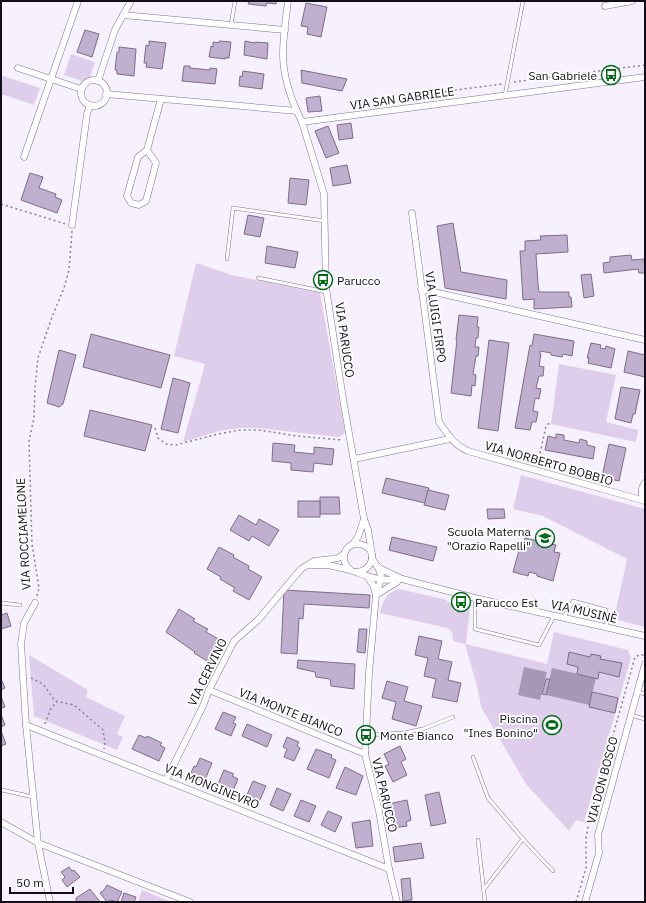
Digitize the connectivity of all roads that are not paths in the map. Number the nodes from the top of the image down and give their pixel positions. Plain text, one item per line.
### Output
1 (78, 1) edge
2 (131, 1) edge
3 (235, 1) edge
4 (288, 1) edge
5 (523, 1) edge
6 (632, 1) edge
7 (605, 6) dead end
8 (123, 16) junction
9 (231, 25) junction
10 (285, 30) junction
11 (18, 68) dead end
12 (645, 77) edge
13 (51, 80) junction
14 (98, 81) junction
15 (81, 89) junction
16 (106, 94) junction
17 (504, 95) junction
18 (161, 99) junction
19 (90, 105) junction
20 (297, 111) junction
21 (302, 122) junction
22 (148, 150) junction
23 (24, 157) dead end
24 (412, 213) dead end
25 (325, 222) junction
26 (72, 226) road end
27 (227, 259) dead end
28 (258, 278) dead end
29 (421, 289) junction
30 (327, 292) junction
31 (645, 340) edge
32 (439, 422) joint
33 (450, 439) junction
34 (354, 459) junction
35 (645, 477) edge
36 (643, 486) edge
37 (645, 501) edge
38 (364, 519) junction
39 (352, 545) junction
40 (344, 554) junction
41 (372, 556) junction
42 (377, 566) junction
43 (301, 569) junction
44 (353, 571) junction
45 (367, 576) junction
46 (380, 580) junction
47 (402, 580) junction
48 (376, 595) junction
49 (475, 598) junction
50 (1, 603) edge
51 (35, 604) road end
52 (20, 605) dead end
53 (554, 615) junction
54 (564, 617) junction
55 (608, 627) junction
56 (645, 636) edge
57 (645, 665) edge
58 (209, 690) junction
59 (637, 692) junction
60 (645, 694) edge
61 (631, 714) junction
62 (453, 717) dead end
63 (645, 719) edge
64 (26, 725) junction
65 (366, 735) junction
66 (365, 754) junction
67 (473, 757) dead end
68 (166, 780) junction
69 (1, 790) edge
70 (34, 797) junction
71 (1, 822) edge
72 (523, 839) junction
73 (478, 840) dead end
74 (38, 843) junction
75 (389, 869) junction
76 (553, 871) dead end
77 (484, 888) junction
78 (50, 902) edge
79 (190, 902) edge
80 (397, 902) edge
81 (485, 902) edge
82 (585, 902) edge

1 - 13 street
2 - 8 street
3 - 9 lane
4 - 10 street, VIA PARUCCO
5 - 17 lane
6 - 7 street
8 - 9 street
8 - 14 street
9 - 10 street
10 - 20 street, VIA PARUCCO
11 - 13 street
12 - 17 street, VIA SAN GABRIELE
13 - 15 street
13 - 23 street
14 - 15 street
14 - 16 street
15 - 19 street
16 - 18 street
16 - 19 street
17 - 21 street, VIA SAN GABRIELE
18 - 20 street
18 - 22 street
19 - 26 street
20 - 21 street, VIA PARUCCO
21 - 25 street, VIA PARUCCO
22 - 22 street
24 - 29 street, VIA LUIGI FIRPO
25 - 27 lane
25 - 30 street, VIA PARUCCO
28 - 30 lane
29 - 31 street
29 - 32 street, VIA LUIGI FIRPO
30 - 34 street, VIA PARUCCO
32 - 33 street, VIA NORBERTO BOBBIO
33 - 34 street
33 - 37 street, VIA NORBERTO BOBBIO
34 - 38 street, VIA PARUCCO
35 - 36 street
36 - 37 street
38 - 39 street
38 - 41 street, VIA PARUCCO
39 - 40 street
39 - 41 street
40 - 43 street, VIA CERVINO
40 - 44 street
41 - 42 street
41 - 44 street
42 - 46 street
42 - 47 street
43 - 44 street
43 - 58 street, VIA CERVINO
44 - 45 street
45 - 46 street
45 - 48 street
46 - 47 street
46 - 48 street, VIA PARUCCO
47 - 48 street
47 - 49 street, VIA MUSINÈ
48 - 65 street, VIA PARUCCO
49 - 53 street, VIA MUSINÈ
49 - 53 lane
50 - 52 lane
51 - 64 street, VIA ROCCIAMELONE
53 - 54 street, VIA MUSINÈ
54 - 55 street, VIA MUSINÈ
54 - 55 lane
55 - 56 street, VIA MUSINÈ
57 - 59 street, VIA DON BOSCO
58 - 66 street, VIA MONTE BIANCO
58 - 68 street, VIA CERVINO
59 - 60 lane
59 - 61 street, VIA DON BOSCO
61 - 63 lane
61 - 82 street, VIA DON BOSCO
62 - 65 lane
64 - 68 street, VIA MONGINEVRO
64 - 70 street, VIA ROCCIAMELONE
65 - 66 street, VIA PARUCCO
66 - 75 street, VIA PARUCCO
67 - 72 lane
68 - 75 street, VIA MONGINEVRO
69 - 70 lane
70 - 74 street, VIA ROCCIAMELONE
71 - 74 street
72 - 76 lane
72 - 77 lane
73 - 77 lane
74 - 78 street, VIA ROCCIAMELONE
74 - 79 street
75 - 80 street, VIA PARUCCO
77 - 81 lane

